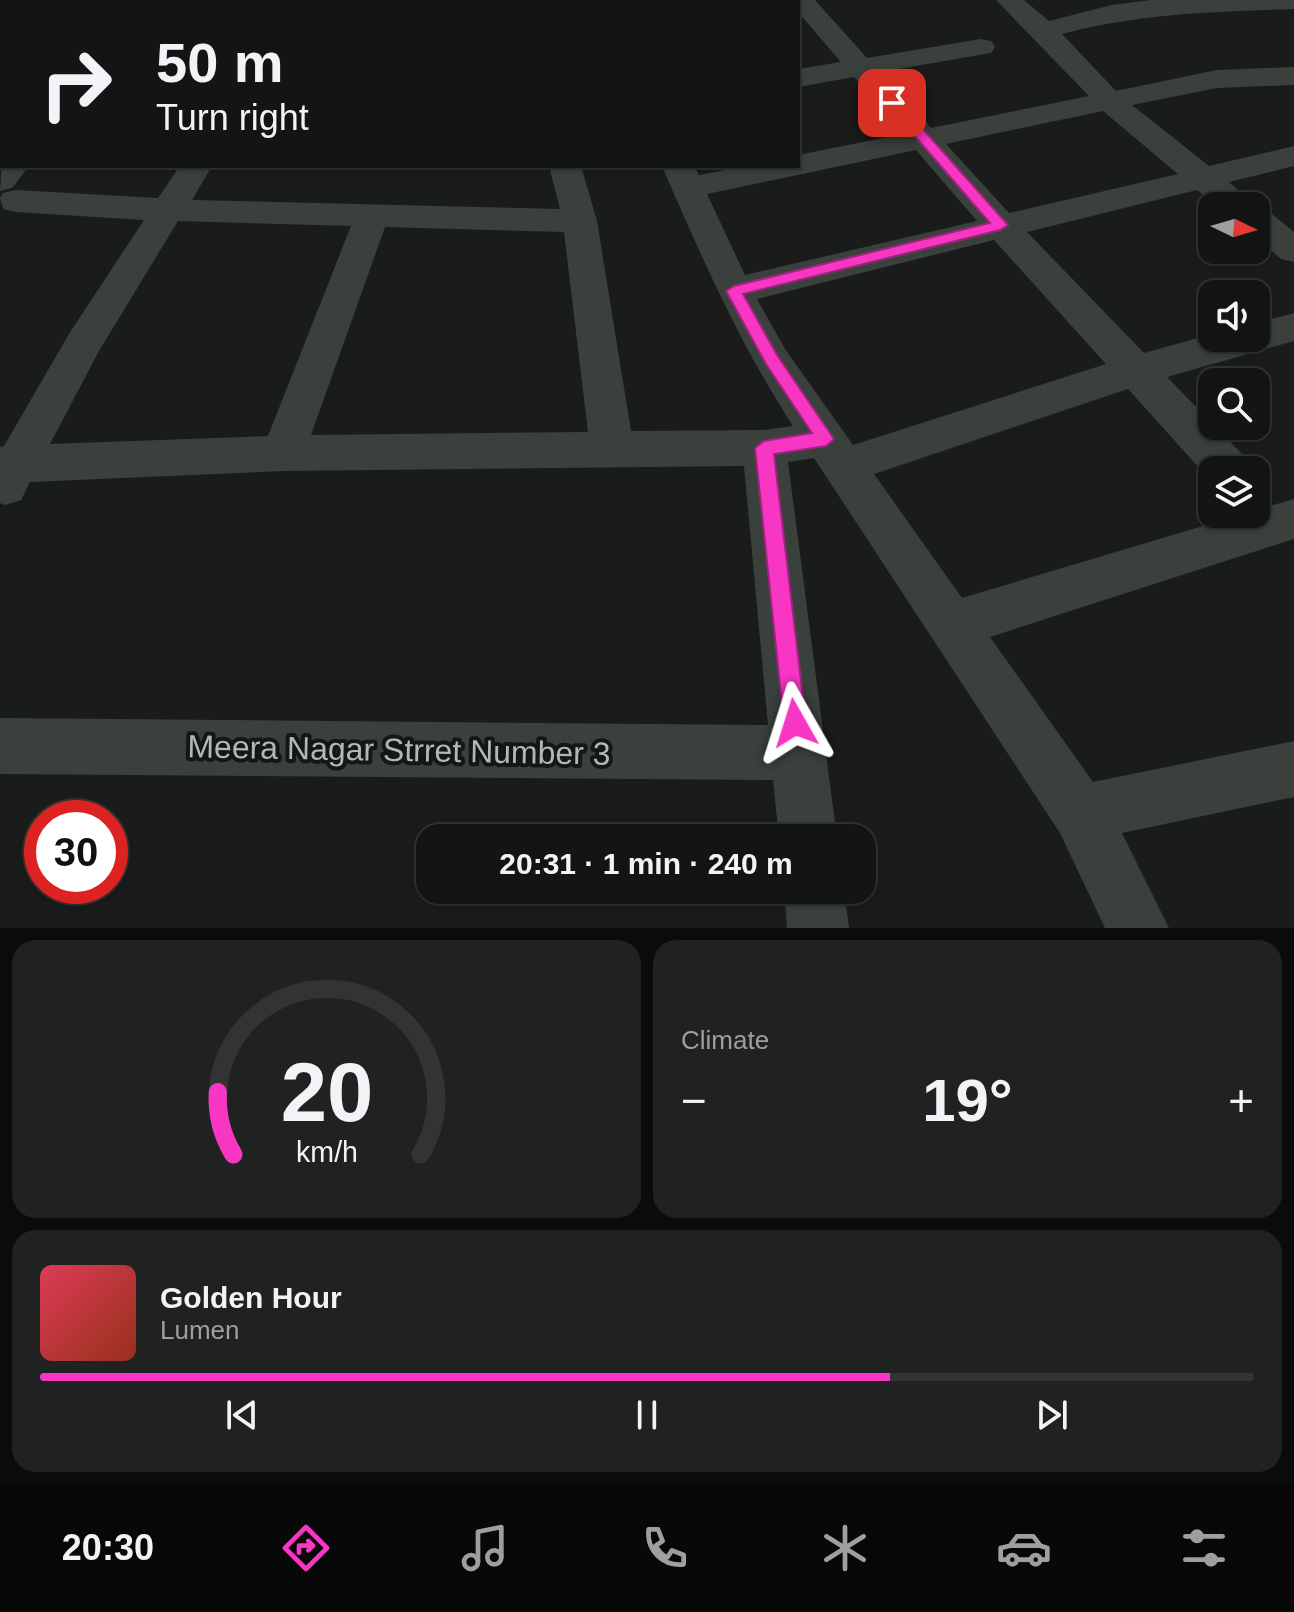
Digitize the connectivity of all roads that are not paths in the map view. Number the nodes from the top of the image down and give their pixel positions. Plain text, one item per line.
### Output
1 (801, 0) edge
2 (1009, 0) edge
3 (1294, 1) edge
4 (1044, 31) junction
5 (981, 47) dead end
6 (860, 67) junction
7 (1294, 76) edge
8 (800, 78) edge
9 (1110, 102) junction
10 (925, 138) junction
11 (1294, 156) edge
12 (800, 165) edge
13 (13, 168) edge
14 (43, 168) edge
15 (195, 168) edge
16 (566, 168) edge
17 (775, 168) edge
18 (683, 177) edge
19 (1200, 177) junction
20 (1220, 192) edge
21 (5, 200) edge
22 (168, 210) junction
23 (372, 215) junction
24 (580, 221) junction
25 (1000, 225) junction
26 (1270, 230) edge
27 (1294, 250) edge
28 (734, 291) junction
29 (1294, 327) edge
30 (1270, 334) edge
31 (1201, 352) edge
32 (1136, 369) junction
33 (612, 448) junction
34 (764, 448) junction
35 (835, 452) junction
36 (283, 453) junction
37 (1216, 456) edge
38 (5, 475) edge
39 (1281, 520) edge
40 (953, 625) junction
41 (0, 746) edge
42 (798, 753) junction
43 (1294, 769) edge
44 (1080, 813) junction
45 (806, 824) edge
46 (815, 904) edge
47 (818, 928) edge
48 (1138, 928) edge

1 - 6 street
2 - 4 street
3 - 4 street
4 - 9 street
5 - 6 street
6 - 8 street
6 - 10 street
7 - 9 street
9 - 10 street
9 - 19 street
10 - 12 street
10 - 25 street
11 - 19 street
13 - 21 street
14 - 21 street
15 - 22 street
16 - 24 street
17 - 18 street
18 - 28 street
19 - 20 street
19 - 25 street
21 - 22 street
22 - 23 street
22 - 38 street
23 - 24 street
23 - 36 street
24 - 33 street
25 - 28 street
25 - 32 street
26 - 27 street
28 - 35 street
29 - 30 street
31 - 32 street
32 - 35 street
32 - 37 street
33 - 34 street
33 - 36 street
34 - 35 street
34 - 42 street
35 - 40 street
36 - 38 street
39 - 40 street
40 - 44 street
41 - 42 street, Meera Nagar Strret Number 3
42 - 45 street
43 - 44 street
44 - 48 street
46 - 47 street

